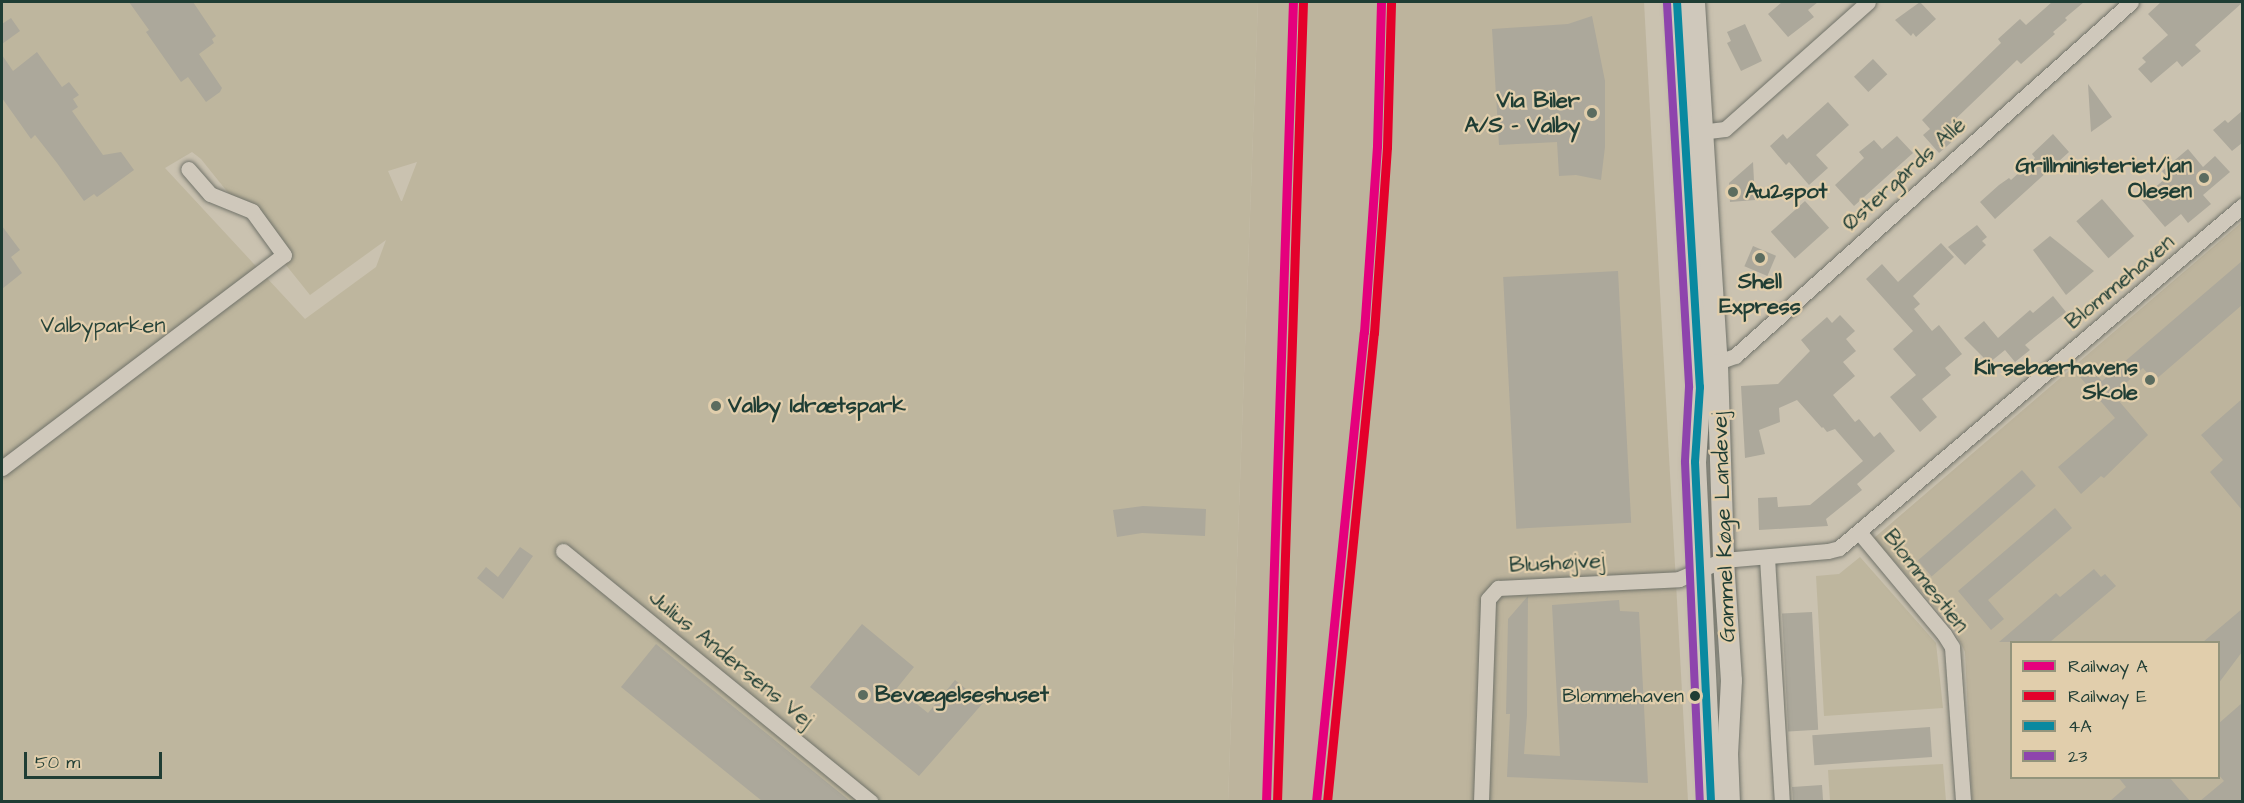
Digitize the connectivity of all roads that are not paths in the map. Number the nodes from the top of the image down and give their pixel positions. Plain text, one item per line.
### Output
1 (1677, 2) edge
2 (1694, 2) edge
3 (1868, 2) edge
4 (2131, 2) edge
5 (1694, 133) junction
6 (188, 169) dead end
7 (2242, 206) edge
8 (1708, 365) junction
9 (2, 468) edge
10 (1859, 532) junction
11 (563, 550) dead end
12 (1767, 558) junction
13 (1724, 560) junction
14 (1701, 568) junction
15 (871, 801) edge
16 (1481, 801) edge
17 (1711, 801) edge
18 (1730, 801) edge
19 (1782, 801) edge
20 (1963, 801) edge

1 - 5 main road, Gammel Køge Landevej
2 - 5 main road, Gammel Køge Landevej
3 - 5 street
4 - 8 street, Østergårds Allé
5 - 8 main road, Gammel Køge Landevej
6 - 9 street
7 - 10 street, Blommehaven
8 - 13 main road, Gammel Køge Landevej
8 - 14 main road, Gammel Køge Landevej
10 - 12 street, Blommehaven
10 - 20 street, Blommestien
11 - 15 street, Julius Andersens Vej
12 - 13 street, Blommehaven
12 - 19 street, Gammel Køge Landevej
13 - 14 street, Blushøjvej
13 - 18 main road, Gammel Køge Landevej
14 - 16 street, Blushøjvej
14 - 17 main road, Gammel Køge Landevej

